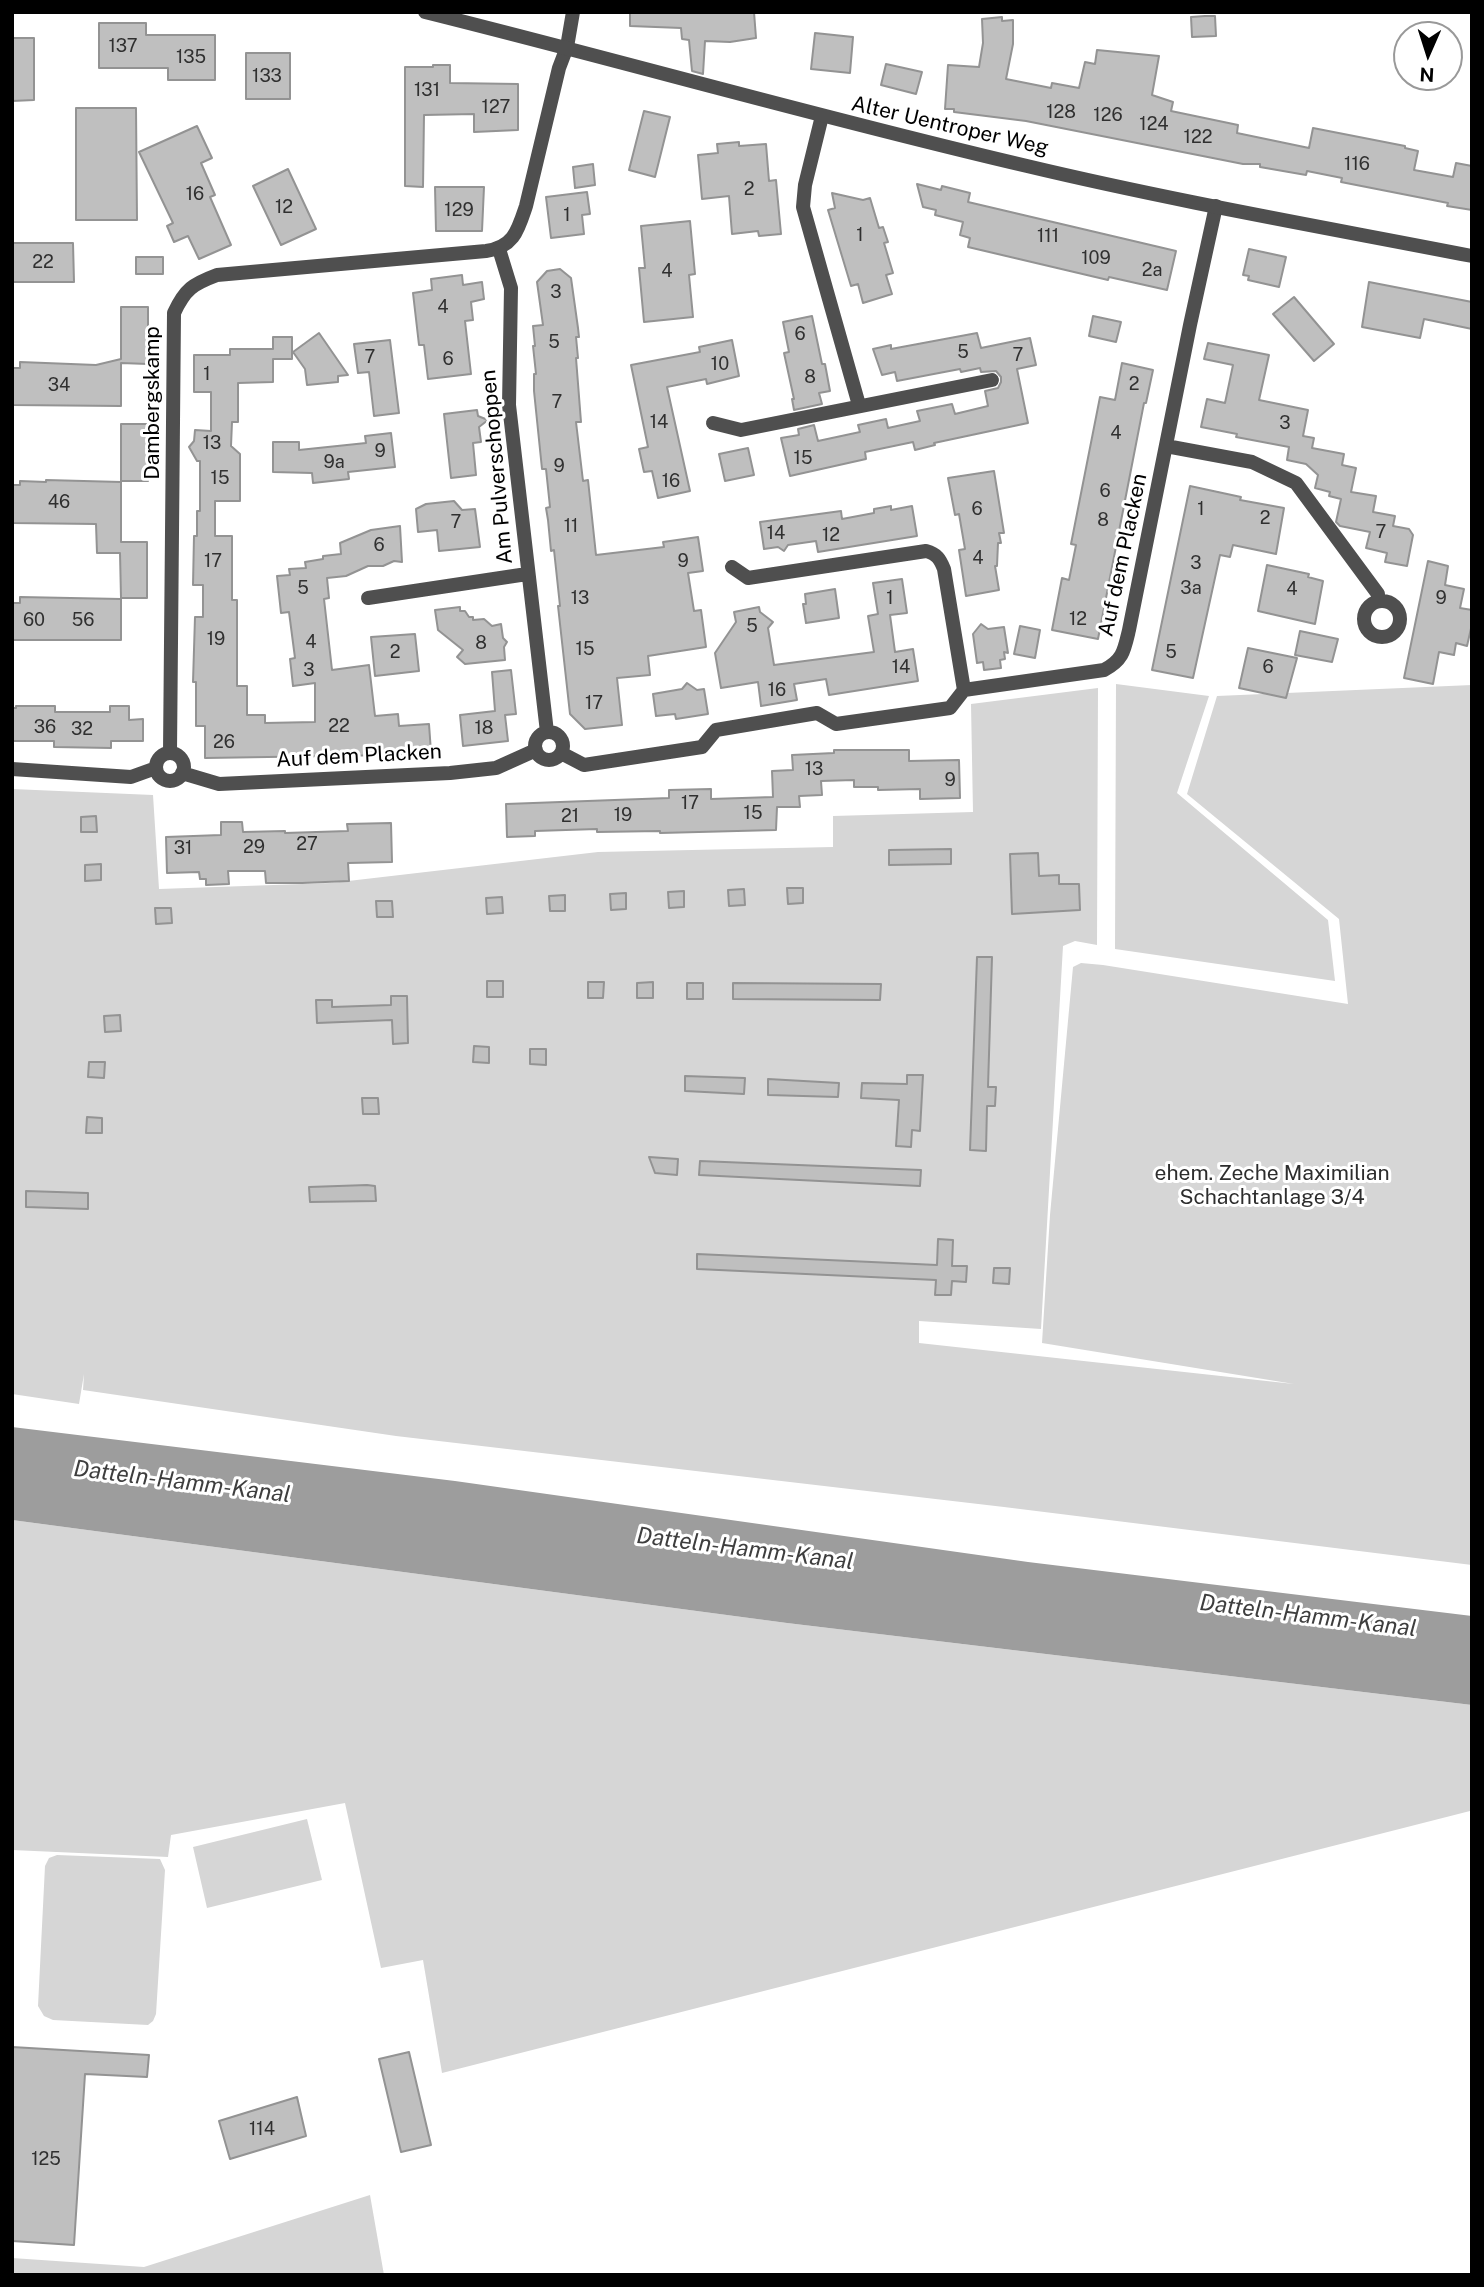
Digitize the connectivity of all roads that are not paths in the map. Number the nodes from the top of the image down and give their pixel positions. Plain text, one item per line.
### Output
1 (425, 12) edge
2 (573, 12) edge
3 (567, 47) junction
4 (822, 116) junction
5 (1216, 206) junction
6 (499, 249) junction
7 (1472, 256) edge
8 (992, 380) dead end
9 (859, 405) junction
10 (713, 423) dead end
11 (1166, 446) junction
12 (732, 567) dead end
13 (527, 574) junction
14 (368, 598) dead end
15 (1378, 601) dead end
16 (964, 690) junction
17 (547, 732) junction
18 (536, 750) junction
19 (170, 752) junction
20 (561, 753) junction
21 (156, 768) junction
22 (12, 769) edge
23 (183, 773) junction

1 - 3 street, Alter Uentroper Weg
2 - 3 street
3 - 4 street, Alter Uentroper Weg
3 - 6 street
4 - 5 street, Alter Uentroper Weg
4 - 9 street
5 - 7 street, Alter Uentroper Weg
5 - 11 street, Auf dem Placken
6 - 13 street, Am Pulverschoppen
6 - 19 street, Dambergskamp
8 - 9 street
9 - 10 street
11 - 15 street
11 - 16 street, Auf dem Placken
12 - 16 street
13 - 14 street
13 - 17 street, Am Pulverschoppen
16 - 20 street, Auf dem Placken
17 - 18 street
17 - 20 street
18 - 20 street
18 - 23 street, Auf dem Placken
19 - 21 street
19 - 23 street
21 - 22 street, Auf dem Placken
21 - 23 street, Auf dem Placken

